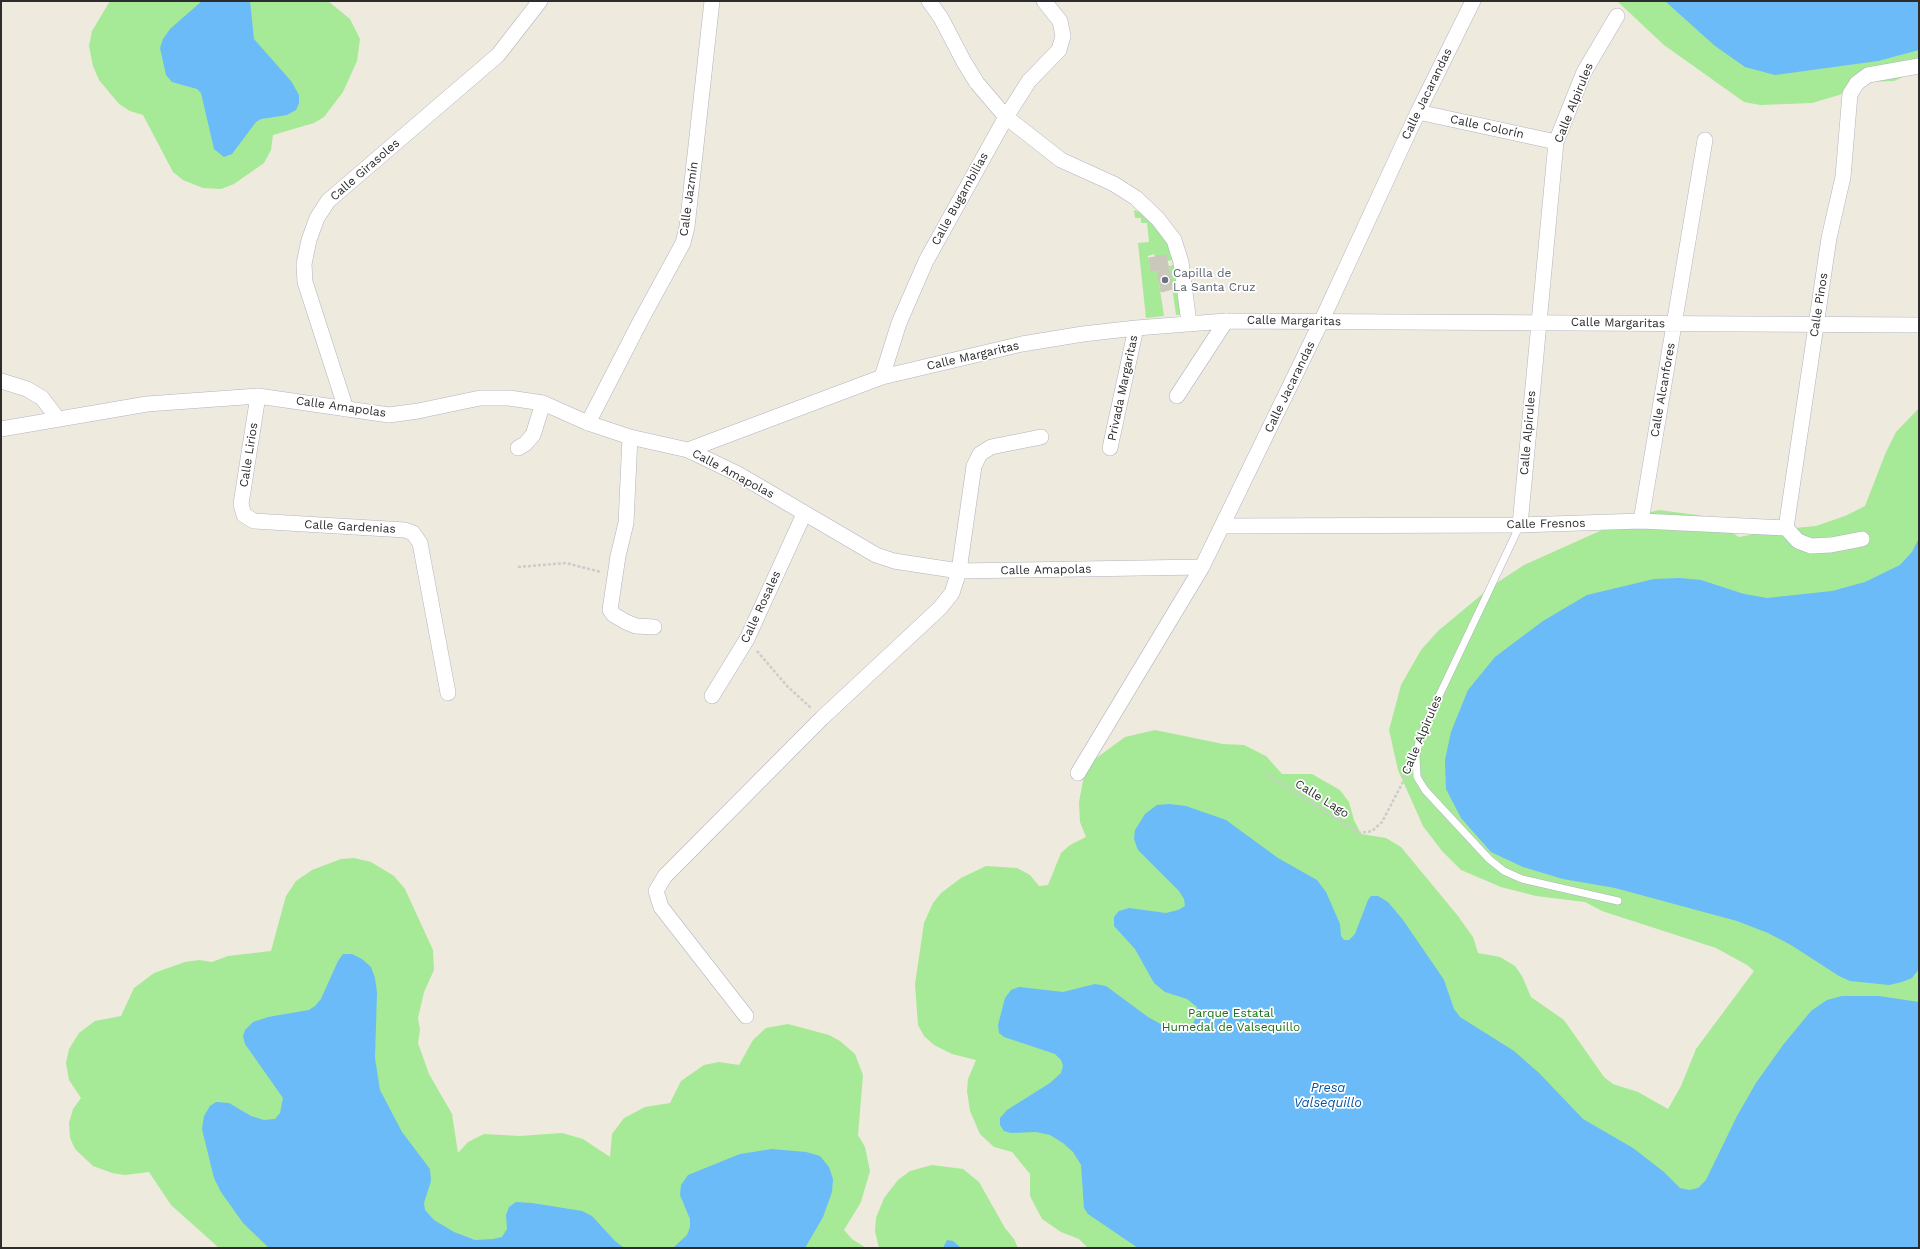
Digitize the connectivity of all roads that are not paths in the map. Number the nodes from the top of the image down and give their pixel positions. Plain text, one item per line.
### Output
1 (540, 1) edge
2 (712, 1) edge
3 (929, 1) edge
4 (1044, 1) edge
5 (1473, 1) edge
6 (1617, 16) dead end
7 (1919, 66) edge
8 (1418, 112) junction
9 (1006, 118) junction
10 (1705, 140) dead end
11 (1556, 142) junction
12 (1226, 321) junction
13 (1321, 322) junction
14 (1538, 322) junction
15 (1189, 323) junction
16 (1674, 323) junction
17 (1815, 325) junction
18 (1919, 325) edge
19 (1136, 328) junction
20 (882, 377) junction
21 (1, 381) edge
22 (258, 396) junction
23 (1177, 396) dead end
24 (543, 403) junction
25 (346, 409) junction
26 (58, 419) junction
27 (588, 423) junction
28 (1, 429) edge
29 (630, 437) junction
30 (1041, 437) dead end
31 (518, 448) dead end
32 (1110, 448) dead end
33 (688, 450) junction
34 (804, 514) junction
35 (244, 515) joint
36 (1641, 521) junction
37 (1520, 525) junction
38 (1222, 526) junction
39 (1786, 528) junction
40 (1862, 539) dead end
41 (1202, 567) junction
42 (959, 571) junction
43 (654, 627) dead end
44 (448, 693) dead end
45 (712, 696) dead end
46 (1078, 773) dead end
47 (1618, 901) dead end
48 (746, 1016) dead end

1 - 25 street, Calle Girasoles
2 - 27 street, Calle Jazmín
3 - 9 street
4 - 9 street, Calle Bugambilias
5 - 8 street, Calle Jacarandas
6 - 11 street, Calle Alpirules
7 - 17 street, Calle Pinos
8 - 11 street, Calle Colorín
8 - 13 street, Calle Jacarandas
9 - 15 street
9 - 20 street, Calle Bugambilias
10 - 16 street, Calle Alcanfores
11 - 14 street, Calle Alpirules
12 - 13 street, Calle Margaritas
12 - 15 street, Calle Margaritas
12 - 23 street
13 - 14 street, Calle Margaritas
13 - 38 street, Calle Jacarandas
14 - 16 street, Calle Margaritas
14 - 37 street, Calle Alpirules
15 - 19 street, Calle Margaritas
16 - 17 street, Calle Margaritas
16 - 36 street, Calle Alcanfores
17 - 18 street, Calle Margaritas
17 - 39 street, Calle Pinos
19 - 20 street, Calle Margaritas
19 - 32 street, Privada Margaritas
20 - 33 street, Calle Margaritas
21 - 26 street
22 - 25 street, Calle Amapolas
22 - 26 street, Calle Amapolas
22 - 35 street, Calle Lirios
24 - 25 street, Calle Amapolas
24 - 27 street, Calle Amapolas
24 - 31 street
26 - 28 street, Calle Amapolas
27 - 29 street, Calle Amapolas
29 - 33 street, Calle Amapolas
29 - 43 street
30 - 42 street
33 - 34 street, Calle Amapolas
34 - 42 street, Calle Amapolas
34 - 45 street, Calle Rosales
35 - 44 street, Calle Gardenias
36 - 37 street, Calle Fresnos
36 - 39 street, Calle Fresnos
37 - 38 street, Calle Fresnos
37 - 47 lane, Calle Alpirules
38 - 41 street, Calle Jacarandas
39 - 40 street
41 - 42 street, Calle Amapolas
41 - 46 street, Calle Jacarandas
42 - 48 street

